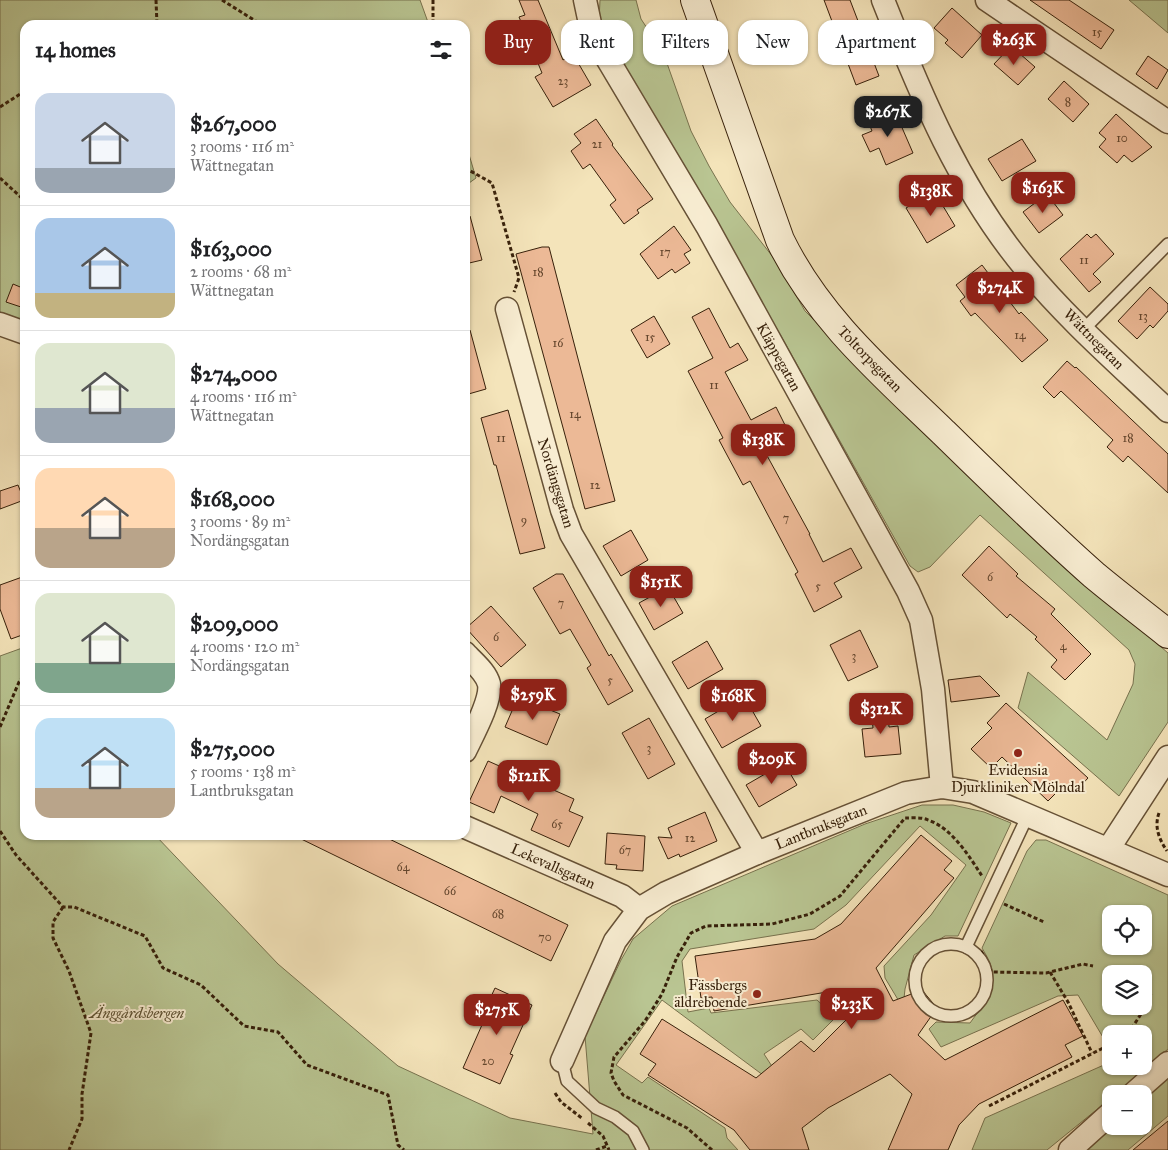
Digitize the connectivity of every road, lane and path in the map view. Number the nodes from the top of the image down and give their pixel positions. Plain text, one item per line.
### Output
1 (156, 0) edge
2 (222, 0) edge
3 (432, 0) edge
4 (585, 0) edge
5 (695, 0) edge
6 (883, 0) edge
7 (986, 0) edge
8 (157, 20) edge
9 (254, 20) edge
10 (432, 20) edge
11 (20, 94) edge
12 (0, 107) edge
13 (1168, 122) edge
14 (470, 171) edge
15 (0, 178) edge
16 (20, 196) edge
17 (1168, 244) edge
18 (507, 309) joint
19 (0, 324) edge
20 (1083, 330) junction
21 (20, 331) edge
22 (1168, 411) edge
23 (1168, 634) edge
24 (470, 658) edge
25 (20, 681) edge
26 (0, 727) edge
27 (470, 739) edge
28 (1168, 757) edge
29 (942, 787) junction
30 (1164, 806) dead end
31 (1028, 815) junction
32 (470, 829) edge
33 (0, 831) edge
34 (1109, 848) junction
35 (1168, 852) edge
36 (757, 853) junction
37 (1168, 875) edge
38 (996, 883) junction
39 (989, 897) junction
40 (63, 907) junction
41 (639, 909) junction
42 (1044, 922) dead end
43 (966, 947) junction
44 (978, 947) dead end
45 (1093, 966) dead end
46 (1050, 972) junction
47 (1102, 1048) edge
48 (1092, 1053) junction
49 (562, 1061) joint
50 (1168, 1063) edge
51 (1143, 1085) edge
52 (989, 1106) dead end
53 (1102, 1122) edge
54 (607, 1146) dead end
55 (69, 1150) edge
56 (404, 1150) edge
57 (596, 1150) edge
58 (643, 1150) edge
59 (712, 1150) edge
60 (1070, 1150) edge

1 - 8 path
2 - 9 path
3 - 10 path
4 - 29 street, Kläppegatan
5 - 23 street, Toltorpsgatan
6 - 20 street, Wättnegatan
7 - 13 street
11 - 12 path
14 - 18 path
15 - 16 path
17 - 20 lane
18 - 36 street, Nordängsgatan
19 - 21 street
20 - 22 street, Wättnegatan
24 - 27 street
25 - 26 path
28 - 34 street
29 - 31 street, Lantbruksgatan
29 - 36 street, Lantbruksgatan
30 - 35 path
31 - 34 street, Lantbruksgatan
31 - 38 lane
32 - 41 street, Lekevallsgatan
33 - 40 path
34 - 37 street, Lantbruksgatan
36 - 41 street, Lantbruksgatan
38 - 39 lane
38 - 59 path
39 - 42 path
39 - 43 lane
40 - 55 path
40 - 56 path
41 - 49 street, Lantbruksgatan
43 - 43 lane
44 - 46 path
45 - 46 path
46 - 48 path
47 - 48 path
48 - 52 path
49 - 58 lane
50 - 51 street
53 - 60 street
54 - 57 path

